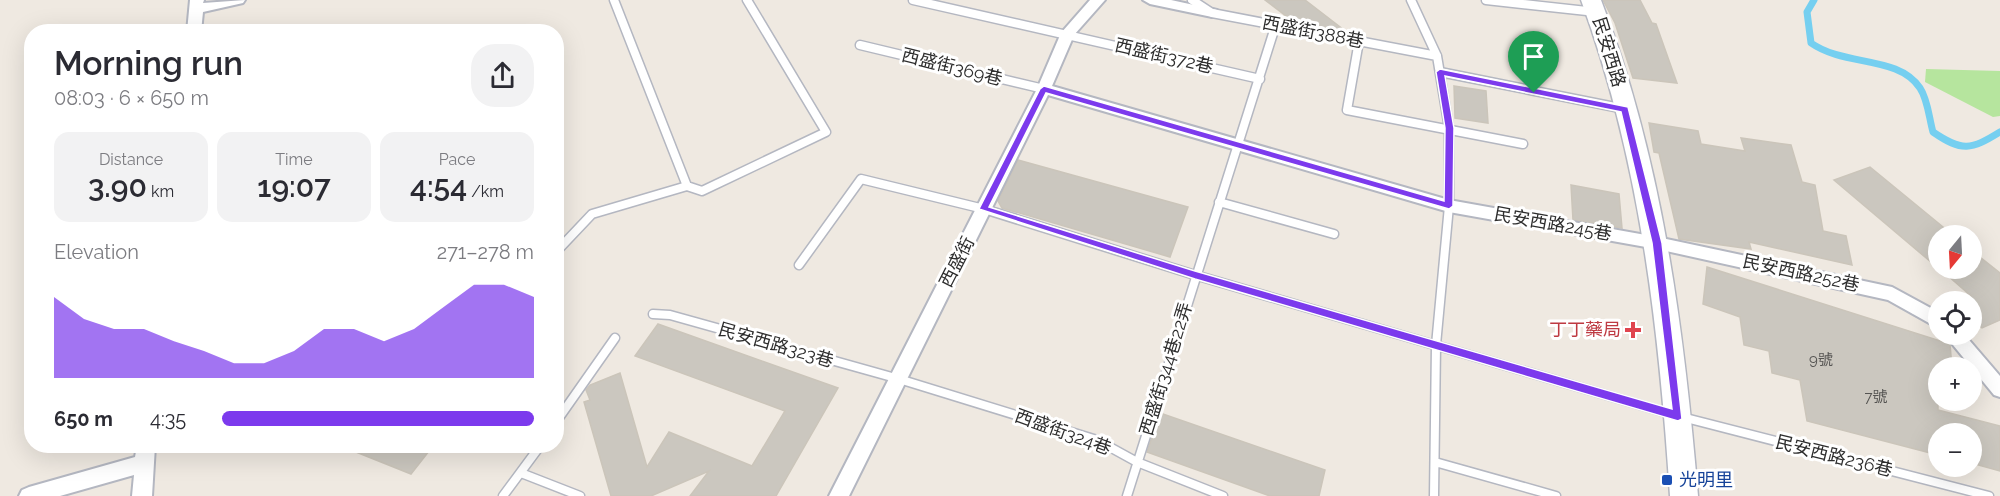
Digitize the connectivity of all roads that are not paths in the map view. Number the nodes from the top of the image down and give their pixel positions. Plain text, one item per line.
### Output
1 (238, 0) edge
2 (614, 0) edge
3 (747, 0) edge
4 (913, 0) edge
5 (1098, 0) edge
6 (1150, 0) edge
7 (1192, 0) edge
8 (1412, 0) edge
9 (1486, 0) edge
10 (197, 5) edge
11 (1594, 6) edge
12 (1212, 13) junction
13 (195, 24) edge
14 (1276, 24) junction
15 (1068, 33) junction
16 (1359, 41) junction
17 (860, 45) dead end
18 (1437, 56) junction
19 (1440, 72) junction
20 (1260, 79) junction
21 (1044, 89) junction
22 (1625, 109) junction
23 (1449, 128) junction
24 (1523, 144) dead end
25 (1238, 147) junction
26 (687, 186) junction
27 (1219, 202) junction
28 (1449, 206) junction
29 (984, 209) junction
30 (1334, 234) dead end
31 (1657, 243) junction
32 (564, 244) edge
33 (799, 266) dead end
34 (1195, 275) junction
35 (653, 314) dead end
36 (1928, 315) edge
37 (615, 338) dead end
38 (1436, 345) junction
39 (1962, 345) edge
40 (899, 379) junction
41 (2000, 389) edge
42 (564, 411) edge
43 (1678, 416) junction
44 (535, 453) edge
45 (145, 454) edge
46 (1137, 462) junction
47 (1435, 462) junction
48 (521, 473) junction
49 (29, 496) edge
50 (142, 496) edge
51 (503, 496) edge
52 (580, 496) edge
53 (839, 496) edge
54 (1127, 496) edge
55 (1223, 496) edge
56 (1434, 496) edge
57 (1556, 496) edge
58 (1684, 496) edge
59 (1989, 496) edge

1 - 10 street
2 - 26 lane
3 - 26 lane
4 - 15 lane, 西盛街372巷
5 - 15 street, 西盛街
6 - 12 street
7 - 12 lane, 西盛街388巷
8 - 18 lane
9 - 11 lane
10 - 13 street
11 - 22 street, 民安西路
12 - 14 lane, 西盛街388巷
14 - 16 lane, 西盛街388巷
14 - 20 lane, 西盛街344巷22弄
15 - 20 lane, 西盛街372巷
15 - 21 street, 西盛街
16 - 18 lane, 西盛街388巷
16 - 23 lane
17 - 21 lane, 西盛街369巷
18 - 19 lane
19 - 22 lane
19 - 23 lane
20 - 25 lane, 西盛街344巷22弄
21 - 25 street, 民安西路245巷
21 - 29 street, 西盛街
22 - 31 street, 民安西路
23 - 24 lane
23 - 28 lane
25 - 27 lane, 西盛街344巷22弄
25 - 28 street, 民安西路245巷
26 - 32 lane
27 - 30 lane
27 - 34 lane, 西盛街344巷22弄
28 - 31 street, 民安西路245巷
28 - 38 lane
29 - 33 lane, 民安西路236巷
29 - 34 lane, 民安西路236巷
29 - 40 street, 西盛街
31 - 36 street, 民安西路252巷
31 - 43 street, 民安西路
34 - 38 lane, 民安西路236巷
34 - 46 lane, 西盛街344巷22弄
35 - 40 lane, 民安西路323巷
37 - 42 lane
38 - 43 lane, 民安西路236巷
38 - 47 lane
39 - 41 street
40 - 46 lane, 西盛街324巷
40 - 53 street, 西盛街
43 - 58 street, 民安西路
43 - 59 lane, 民安西路236巷
44 - 48 lane
45 - 49 street
45 - 50 street
46 - 54 lane, 西盛街344巷22弄
46 - 55 lane, 西盛街324巷
47 - 56 lane
47 - 57 lane
48 - 51 lane
48 - 52 lane

